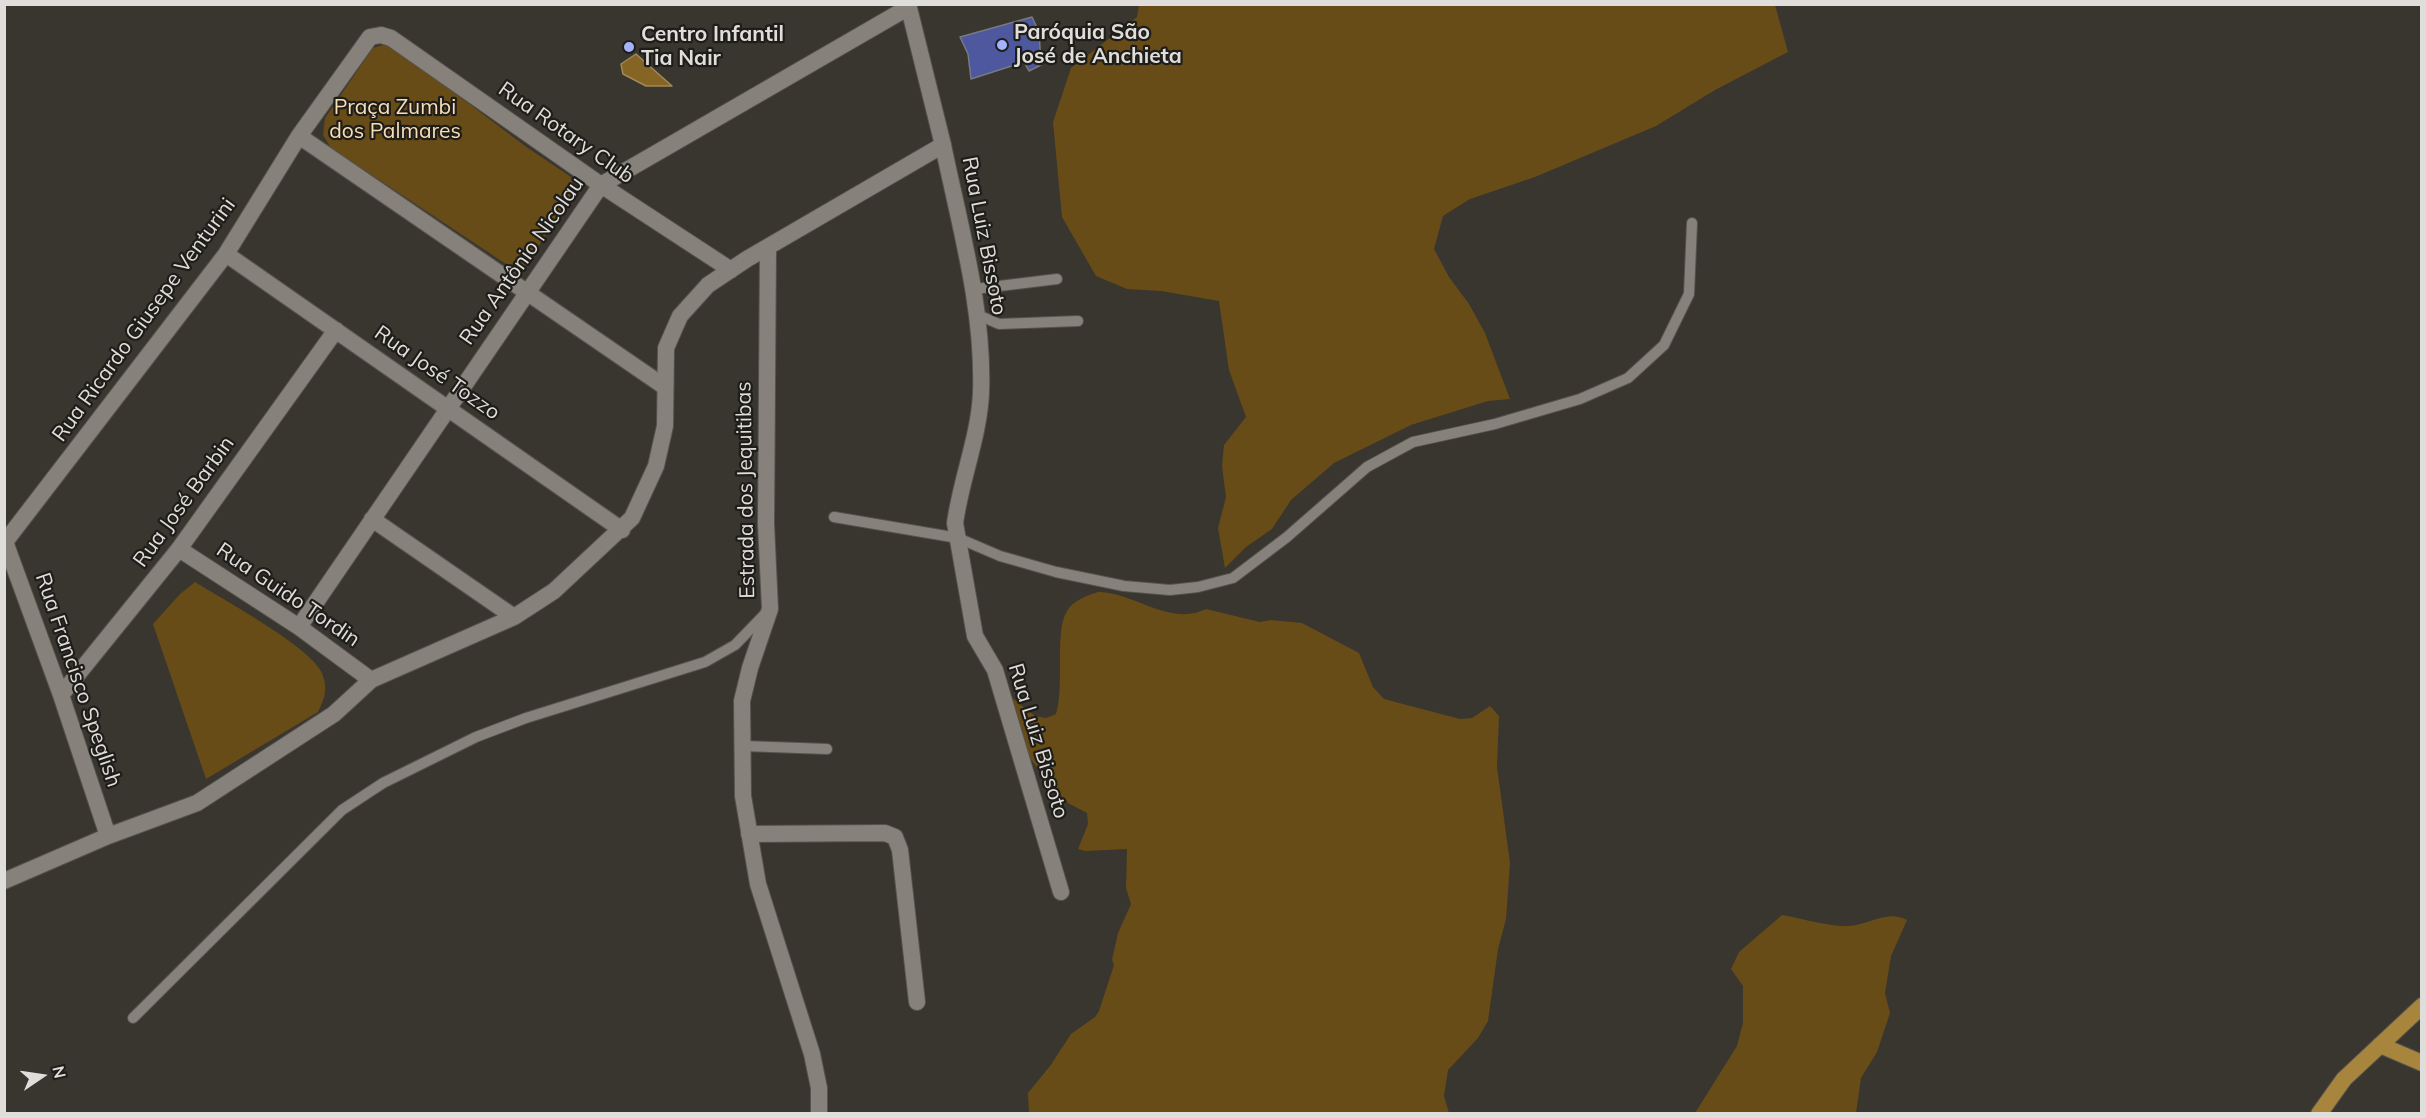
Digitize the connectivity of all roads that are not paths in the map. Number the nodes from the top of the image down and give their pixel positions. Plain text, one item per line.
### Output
1 (909, 6) edge
2 (376, 35) joint
3 (299, 136) junction
4 (943, 145) junction
5 (601, 185) junction
6 (1692, 223) dead end
7 (768, 248) junction
8 (226, 254) junction
9 (731, 270) junction
10 (1058, 279) dead end
11 (975, 289) junction
12 (526, 293) junction
13 (978, 315) junction
14 (1078, 321) dead end
15 (336, 330) junction
16 (665, 387) junction
17 (447, 408) junction
18 (834, 517) dead end
19 (372, 519) junction
20 (622, 530) junction
21 (958, 538) junction
22 (5, 541) edge
23 (179, 549) junction
24 (770, 609) junction
25 (514, 617) junction
26 (299, 627) junction
27 (371, 680) junction
28 (61, 695) junction
29 (744, 746) junction
30 (827, 749) dead end
31 (749, 834) junction
32 (108, 836) junction
33 (4, 880) edge
34 (1061, 892) dead end
35 (917, 1002) dead end
36 (2421, 1006) edge
37 (133, 1018) dead end
38 (2380, 1046) junction
39 (2421, 1064) edge
40 (819, 1113) edge
41 (2319, 1113) edge

1 - 4 street, Rua Luiz Bissoto
1 - 5 street, Rua Antônio Nicolau
2 - 3 street, Rua Ricardo Giusepe Venturini
2 - 5 street, Rua Rotary Club
3 - 8 street, Rua Ricardo Giusepe Venturini
3 - 12 street
4 - 7 street
4 - 11 street, Rua Luiz Bissoto
5 - 9 street, Rua Rotary Club
5 - 12 street, Rua Antônio Nicolau
6 - 21 lane
7 - 9 street
7 - 24 street, Estrada dos Jequitibas
8 - 15 street, Rua José Tozzo
8 - 22 street, Rua Ricardo Giusepe Venturini
9 - 16 street
10 - 11 lane
11 - 13 street, Rua Luiz Bissoto
12 - 16 street
12 - 17 street, Rua Antônio Nicolau
13 - 14 lane
13 - 21 street, Rua Luiz Bissoto
15 - 17 street, Rua José Tozzo
15 - 23 street, Rua José Barbin
16 - 20 street
17 - 19 street, Rua Antônio Nicolau
17 - 20 street, Rua José Tozzo
18 - 21 lane
19 - 25 street
19 - 26 street, Rua Antônio Nicolau
20 - 25 street
21 - 34 street, Rua Luiz Bissoto
22 - 28 street, Rua Francisco Speglish
23 - 26 street, Rua Guido Tordin
23 - 28 street, Rua José Barbin
24 - 29 street, Estrada dos Jequitibas
24 - 37 lane
25 - 27 street
26 - 27 street, Rua Guido Tordin
27 - 32 street
28 - 32 street, Rua Francisco Speglish
29 - 30 lane
29 - 31 street, Estrada dos Jequitibas
31 - 35 street
31 - 40 street, Estrada dos Jequitibas
32 - 33 street
36 - 38 main road
38 - 39 main road
38 - 41 main road

